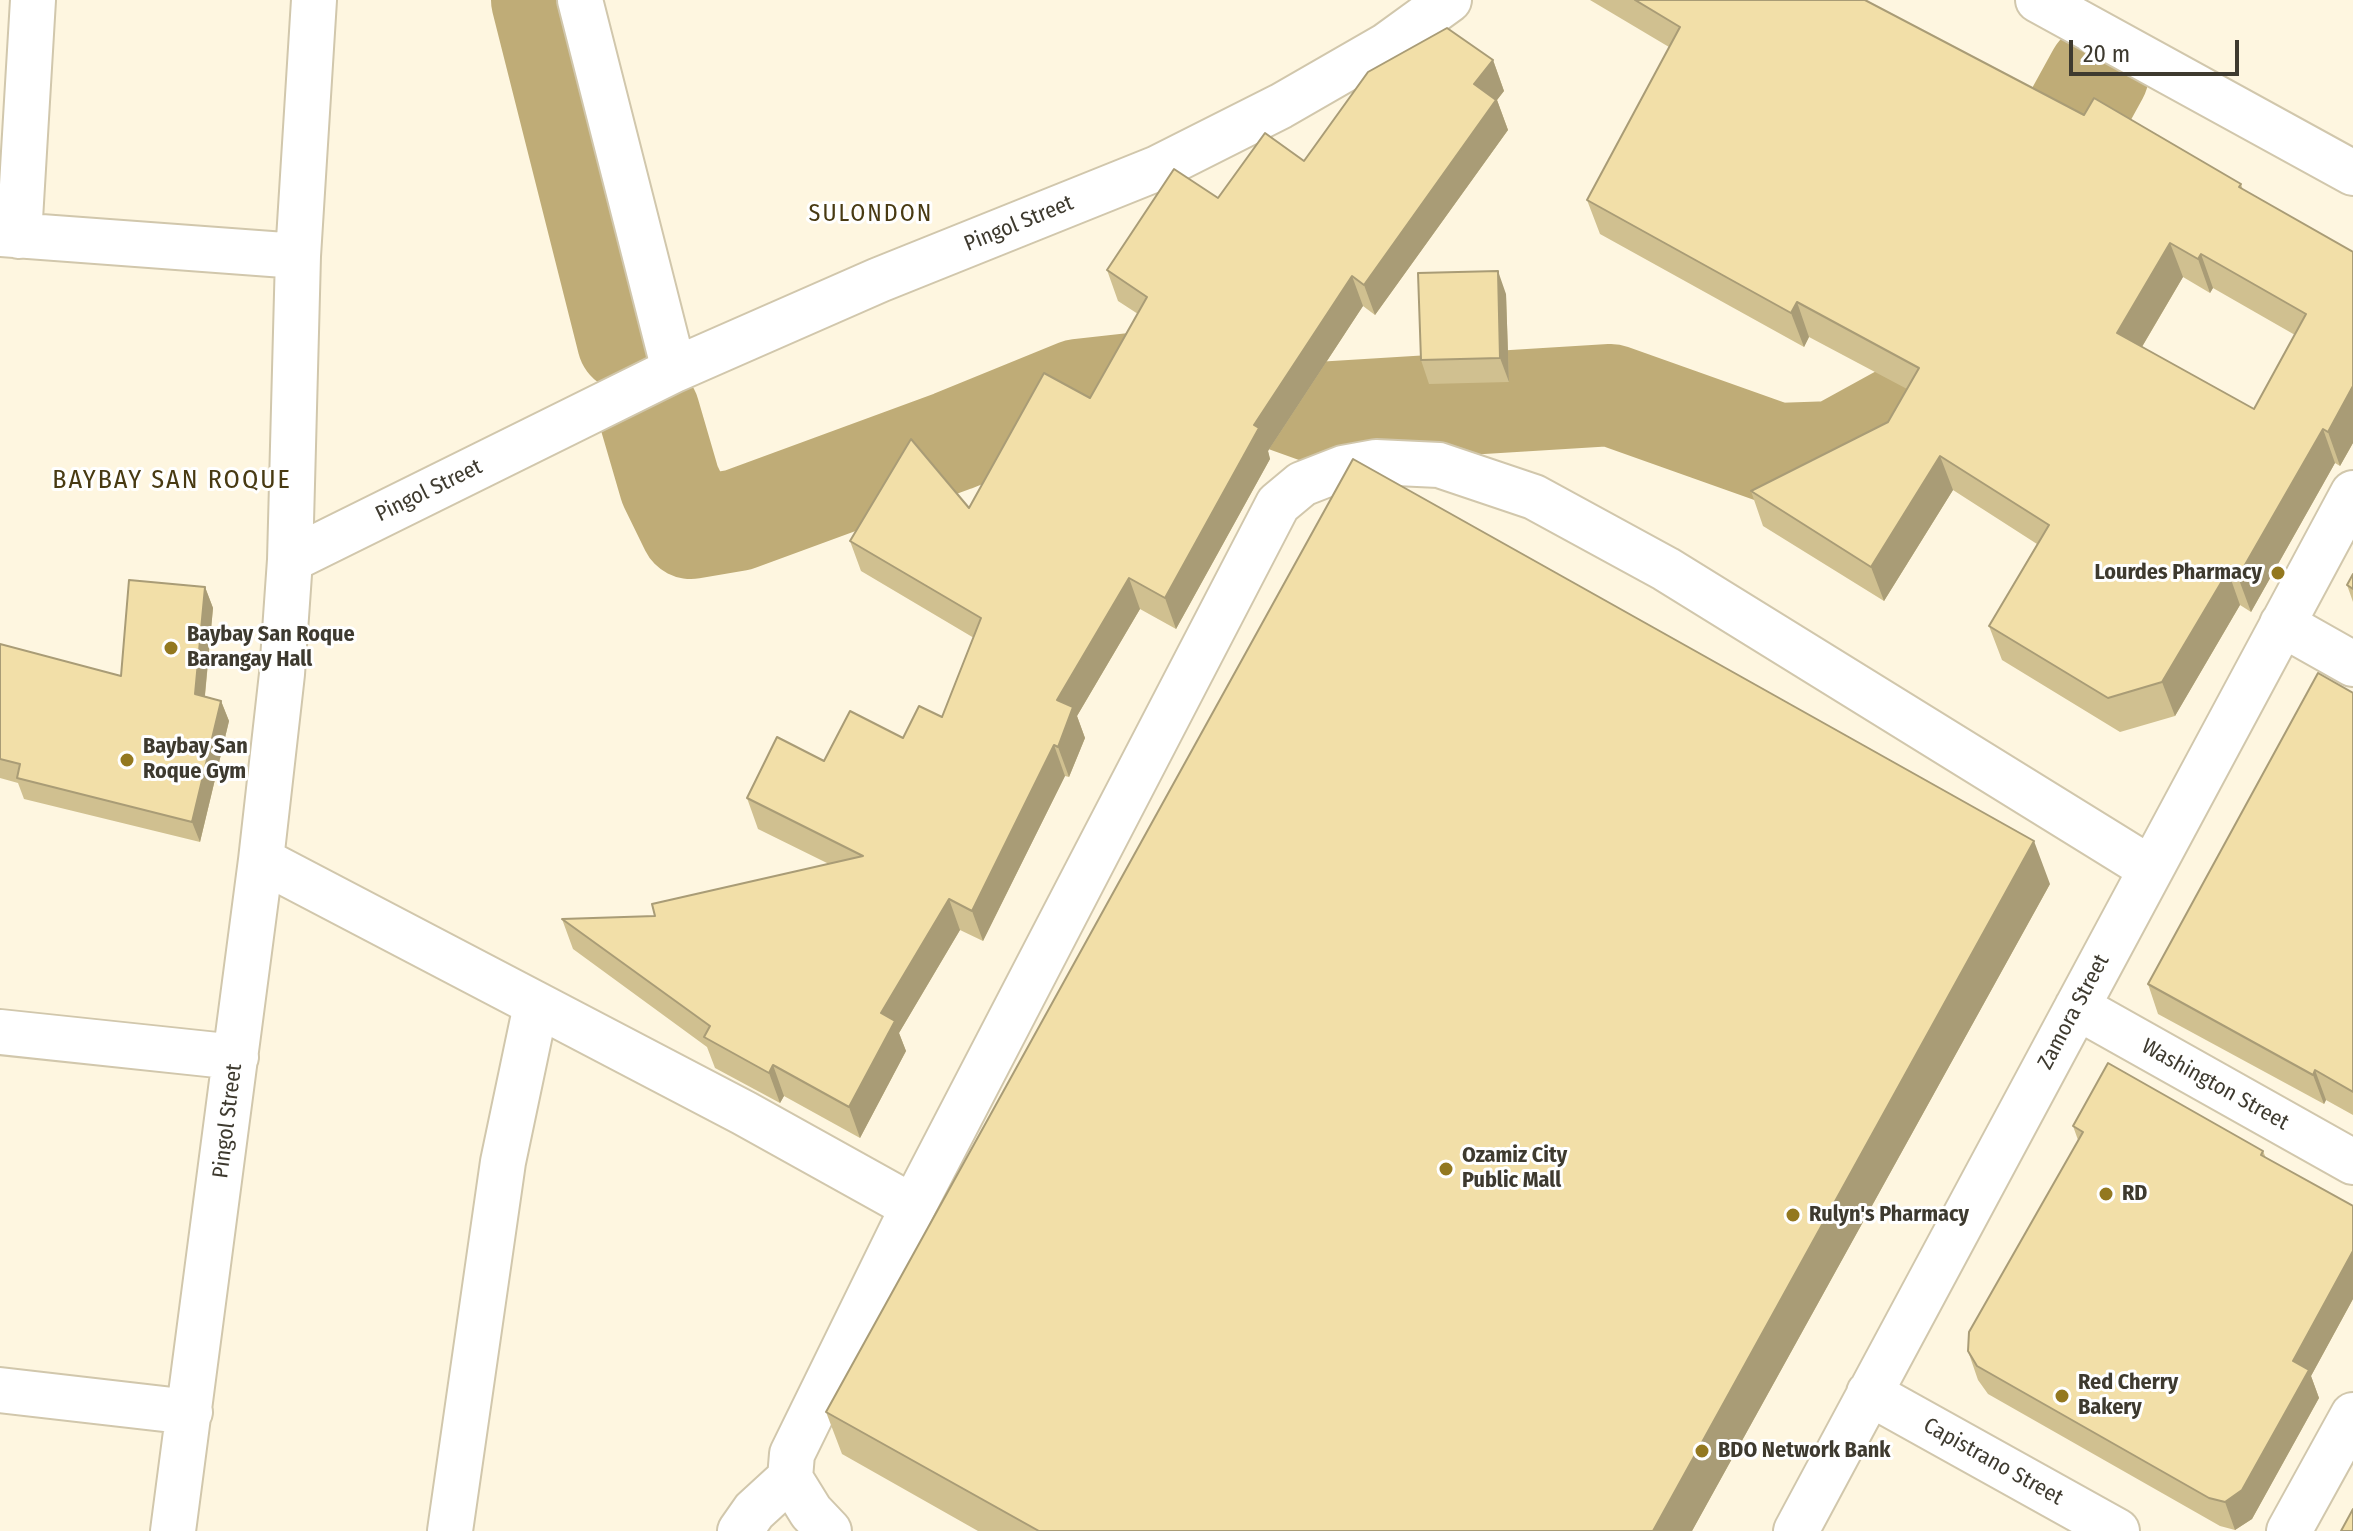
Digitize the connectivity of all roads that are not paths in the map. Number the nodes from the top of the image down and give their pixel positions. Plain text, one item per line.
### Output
1 (33, 0) edge
2 (314, 0) edge
3 (580, 0) edge
4 (1449, 0) edge
5 (2038, 0) edge
6 (2353, 173) edge
7 (9, 235) edge
8 (298, 256) junction
9 (674, 370) junction
10 (2353, 493) edge
11 (290, 560) junction
12 (2282, 624) junction
13 (2353, 664) edge
14 (261, 860) junction
15 (2151, 869) junction
16 (536, 1005) junction
17 (2077, 1007) junction
18 (0, 1032) edge
19 (236, 1057) junction
20 (2353, 1162) edge
21 (913, 1207) junction
22 (0, 1390) edge
23 (1869, 1393) junction
24 (190, 1412) junction
25 (2353, 1415) edge
26 (790, 1478) junction
27 (173, 1531) edge
28 (450, 1531) edge
29 (740, 1531) edge
30 (829, 1531) edge
31 (1796, 1531) edge
32 (2117, 1531) edge
33 (2289, 1531) edge

1 - 7 street
2 - 8 street
3 - 9 street
4 - 9 street, Pingol Street
5 - 6 street
7 - 8 street
8 - 11 street
9 - 11 street, Pingol Street
10 - 12 street, Zamora Street
11 - 14 street, Pingol Street
12 - 13 street
12 - 15 street, Zamora Street
14 - 16 street
14 - 19 street, Pingol Street
15 - 17 street, Zamora Street
15 - 21 street
16 - 21 street
16 - 28 street
17 - 20 street, Washington Street
17 - 23 street, Zamora Street
18 - 19 street
19 - 24 street, Pingol Street
21 - 26 street
22 - 24 street
23 - 31 street, Zamora Street
23 - 32 street, Capistrano Street
24 - 27 street, Pingol Street
25 - 33 street
26 - 29 street
26 - 30 street

